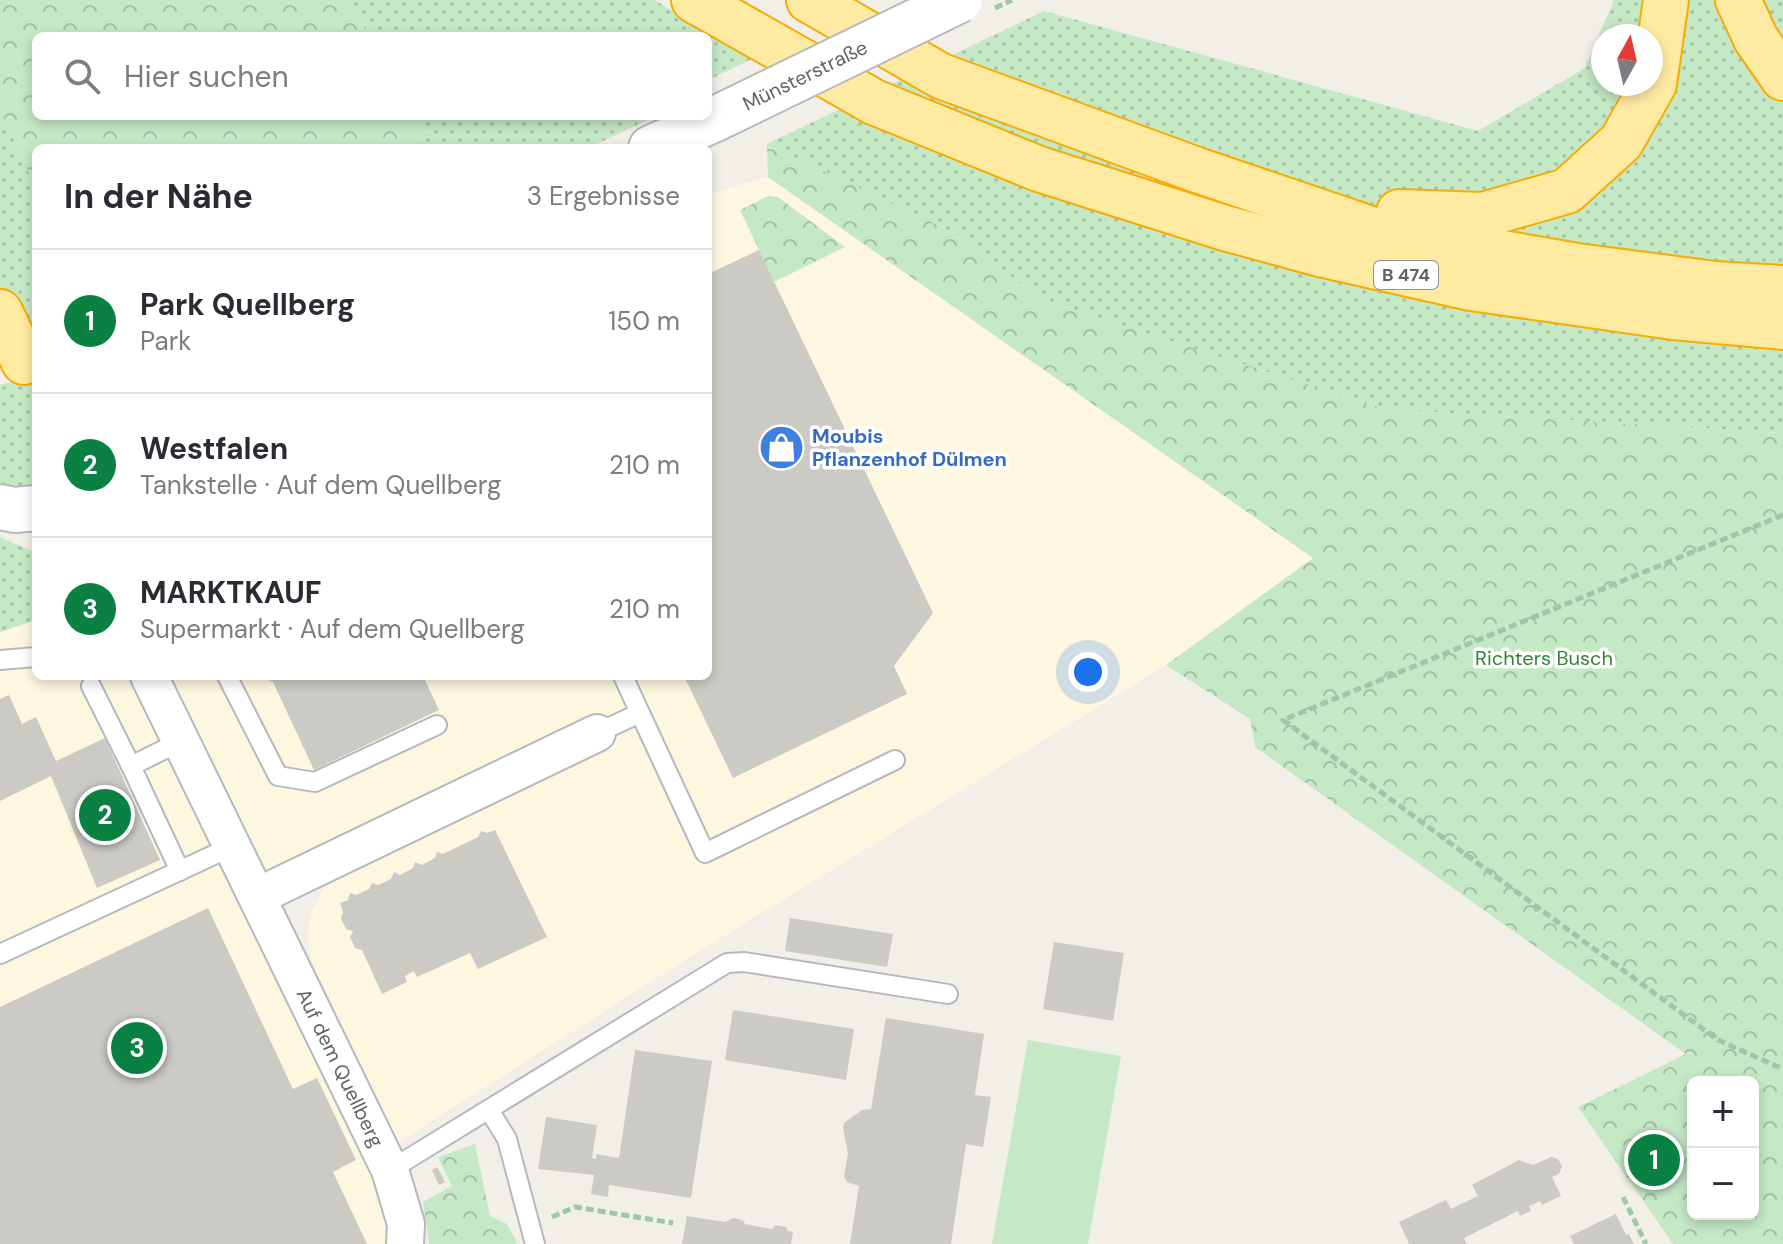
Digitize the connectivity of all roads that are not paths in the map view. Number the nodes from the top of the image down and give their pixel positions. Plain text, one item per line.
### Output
1 (694, 0) edge
2 (809, 0) edge
3 (960, 0) edge
4 (1666, 0) edge
5 (1738, 0) edge
6 (1783, 78) edge
7 (660, 144) edge
8 (1197, 170) junction
9 (1783, 288) edge
10 (0, 312) edge
11 (1783, 327) edge
12 (20, 363) edge
13 (0, 507) edge
14 (32, 508) edge
15 (32, 657) edge
16 (0, 660) edge
17 (151, 680) edge
18 (229, 680) edge
19 (625, 680) edge
20 (91, 686) dead end
21 (640, 713) junction
22 (437, 725) dead end
23 (597, 733) joint
24 (181, 741) junction
25 (895, 760) dead end
26 (131, 766) junction
27 (233, 846) junction
28 (180, 871) junction
29 (258, 896) junction
30 (0, 954) edge
31 (948, 994) dead end
32 (489, 1110) junction
33 (390, 1170) junction
34 (532, 1236) edge
35 (405, 1244) edge

1 - 11 highway, B 474
2 - 8 highway, B 474
3 - 7 main road, Münsterstraße, bridge
4 - 8 highway
5 - 6 highway
8 - 9 highway, B 474
10 - 12 highway
13 - 14 main road
15 - 16 lane
17 - 24 street, Auf dem Quellberg
18 - 22 lane
19 - 21 lane
20 - 26 lane
21 - 23 lane
21 - 25 lane
23 - 29 street
24 - 26 lane
24 - 27 street, Auf dem Quellberg
26 - 28 lane
27 - 28 lane
27 - 29 street, Auf dem Quellberg
28 - 30 lane
29 - 33 street, Auf dem Quellberg
31 - 32 lane
32 - 33 lane
32 - 34 lane
33 - 35 street, Auf dem Quellberg

